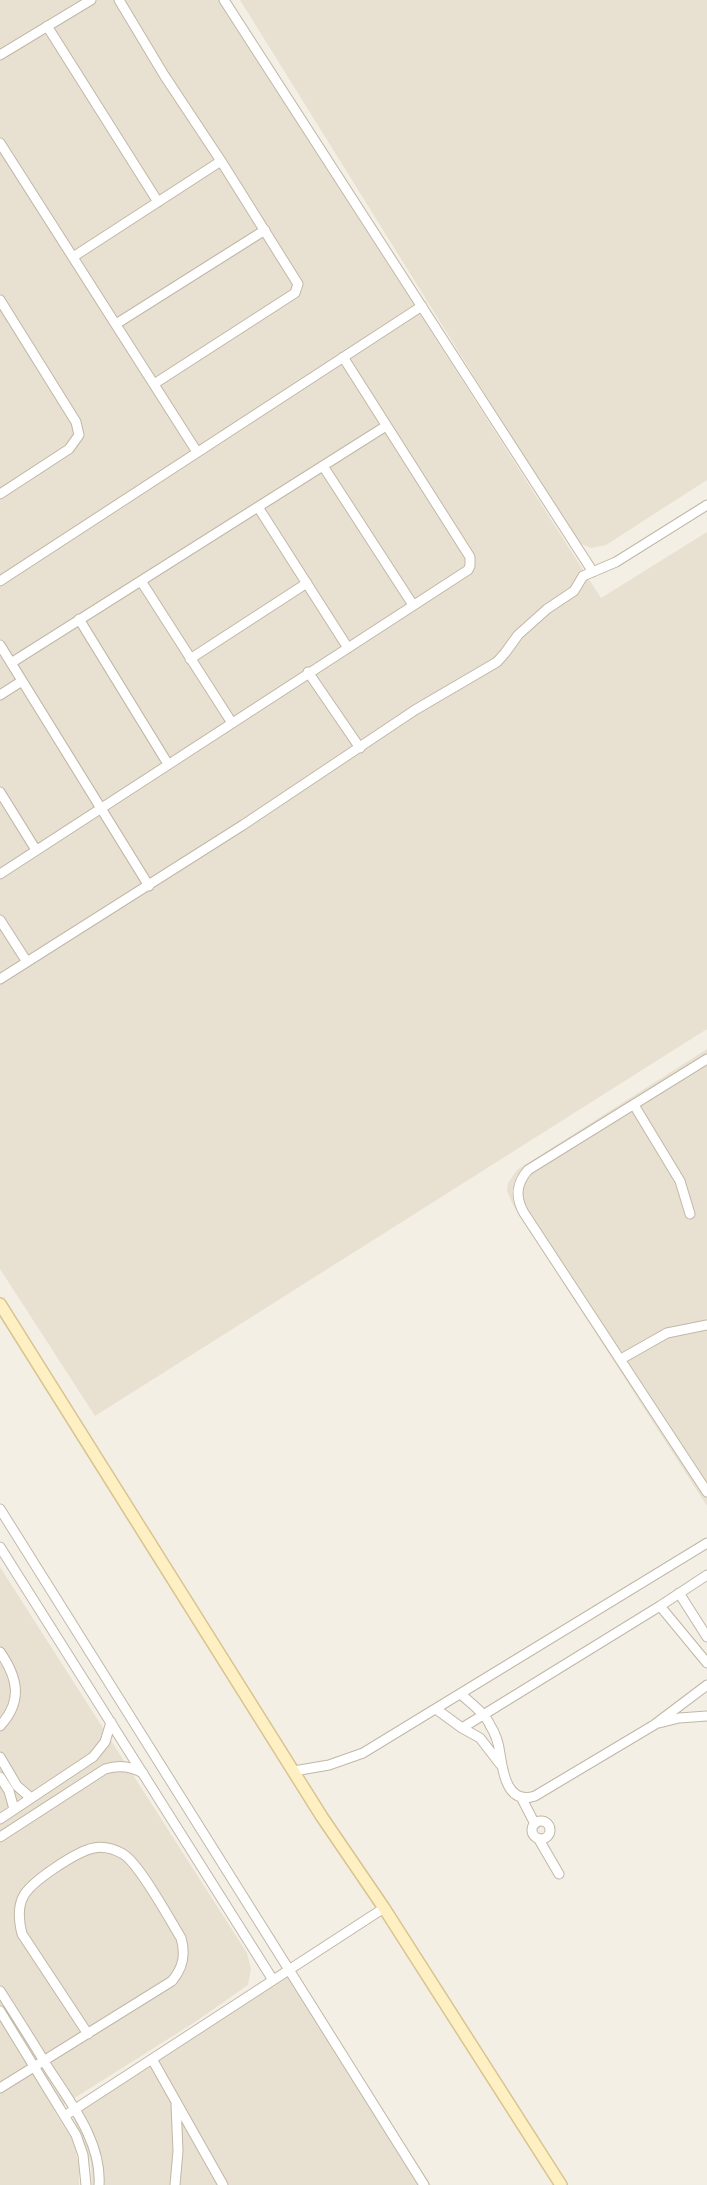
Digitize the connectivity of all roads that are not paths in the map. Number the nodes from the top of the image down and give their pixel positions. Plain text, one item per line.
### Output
1 (91, 0) edge
2 (119, 0) edge
3 (224, 0) edge
4 (48, 26) junction
5 (0, 55) edge
6 (0, 142) edge
7 (221, 162) junction
8 (158, 202) junction
9 (265, 230) junction
10 (73, 257) junction
11 (0, 300) edge
12 (422, 306) junction
13 (116, 324) junction
14 (342, 357) junction
15 (154, 384) junction
16 (386, 426) junction
17 (197, 452) junction
18 (323, 466) junction
19 (0, 494) edge
20 (707, 505) edge
21 (258, 507) junction
22 (593, 572) junction
23 (0, 581) edge
24 (141, 581) junction
25 (307, 583) junction
26 (414, 605) junction
27 (79, 619) junction
28 (0, 645) edge
29 (348, 648) junction
30 (190, 659) junction
31 (11, 662) junction
32 (308, 672) junction
33 (22, 681) junction
34 (0, 695) edge
35 (232, 723) junction
36 (360, 748) junction
37 (168, 764) junction
38 (0, 792) edge
39 (101, 808) junction
40 (36, 850) junction
41 (0, 874) edge
42 (148, 886) junction
43 (0, 920) edge
44 (27, 962) junction
45 (0, 979) edge
46 (707, 1059) edge
47 (634, 1105) junction
48 (690, 1214) dead end
49 (0, 1304) edge
50 (707, 1325) edge
51 (621, 1359) junction
52 (707, 1492) edge
53 (0, 1509) edge
54 (707, 1543) edge
55 (0, 1547) edge
56 (707, 1575) edge
57 (679, 1593) junction
58 (660, 1606) junction
59 (707, 1637) edge
60 (0, 1652) edge
61 (707, 1663) edge
62 (707, 1685) edge
63 (460, 1694) junction
64 (436, 1709) junction
65 (483, 1715) junction
66 (707, 1716) edge
67 (111, 1722) junction
68 (654, 1724) junction
69 (0, 1726) edge
70 (462, 1728) junction
71 (0, 1757) edge
72 (501, 1764) junction
73 (294, 1771) junction
74 (144, 1773) junction
75 (0, 1777) edge
76 (31, 1798) junction
77 (521, 1798) junction
78 (14, 1810) junction
79 (0, 1819) edge
80 (535, 1824) junction
81 (0, 1837) edge
82 (538, 1838) junction
83 (559, 1874) dead end
84 (384, 1908) junction
85 (290, 1969) junction
86 (273, 1980) junction
87 (0, 1991) edge
88 (0, 2011) edge
89 (88, 2034) junction
90 (152, 2059) junction
91 (44, 2061) junction
92 (35, 2066) junction
93 (0, 2088) edge
94 (176, 2101) junction
95 (75, 2110) junction
96 (66, 2115) junction
97 (86, 2185) edge
98 (99, 2185) edge
99 (175, 2185) edge
100 (223, 2185) edge
101 (424, 2185) edge
102 (561, 2185) edge

1 - 4 street
2 - 7 street
3 - 12 street
4 - 5 street
4 - 8 street
6 - 10 street
7 - 8 street
7 - 9 street
8 - 10 street
9 - 13 street
9 - 15 street
10 - 13 street
11 - 19 street
12 - 14 street
12 - 22 street
13 - 15 street
14 - 16 street
14 - 17 street
15 - 17 street
16 - 18 street
16 - 26 street
17 - 23 street
18 - 21 street
18 - 26 street
20 - 22 street
21 - 24 street
21 - 25 street
22 - 36 street
24 - 27 street
24 - 30 street
25 - 29 street
25 - 30 street
26 - 29 street
27 - 31 street
27 - 37 street
28 - 31 street
29 - 32 street
30 - 35 street
31 - 33 street
32 - 35 street
32 - 36 street
33 - 34 street
33 - 39 street
35 - 37 street
36 - 42 street
37 - 39 street
38 - 40 street
39 - 40 street
39 - 42 street
40 - 41 street
42 - 44 street
43 - 44 street
44 - 45 street
46 - 47 street
47 - 48 street
47 - 51 street
49 - 73 street
50 - 51 street
51 - 52 street
53 - 85 street
54 - 63 street
55 - 67 street
56 - 57 street
57 - 58 street
57 - 59 street
58 - 61 street
58 - 65 street
60 - 69 street
62 - 68 street
63 - 64 street
63 - 65 street
64 - 70 street
64 - 73 street
65 - 70 street
65 - 72 street
66 - 68 street
67 - 74 street
67 - 76 street
68 - 77 street
70 - 72 street
71 - 76 street
72 - 77 street
73 - 84 street
74 - 81 street
74 - 86 street
75 - 78 street
76 - 78 street
77 - 80 street
78 - 79 street
80 - 82 street
80 - 82 street
82 - 83 street
84 - 85 street
84 - 102 street
85 - 86 street
85 - 101 street
86 - 90 street
87 - 91 street
88 - 92 street
89 - 89 street
89 - 91 street
90 - 94 street
90 - 95 street
91 - 92 street
91 - 95 street
92 - 93 street
92 - 96 street
94 - 99 street
94 - 100 street
95 - 96 street
95 - 98 street
96 - 97 street

